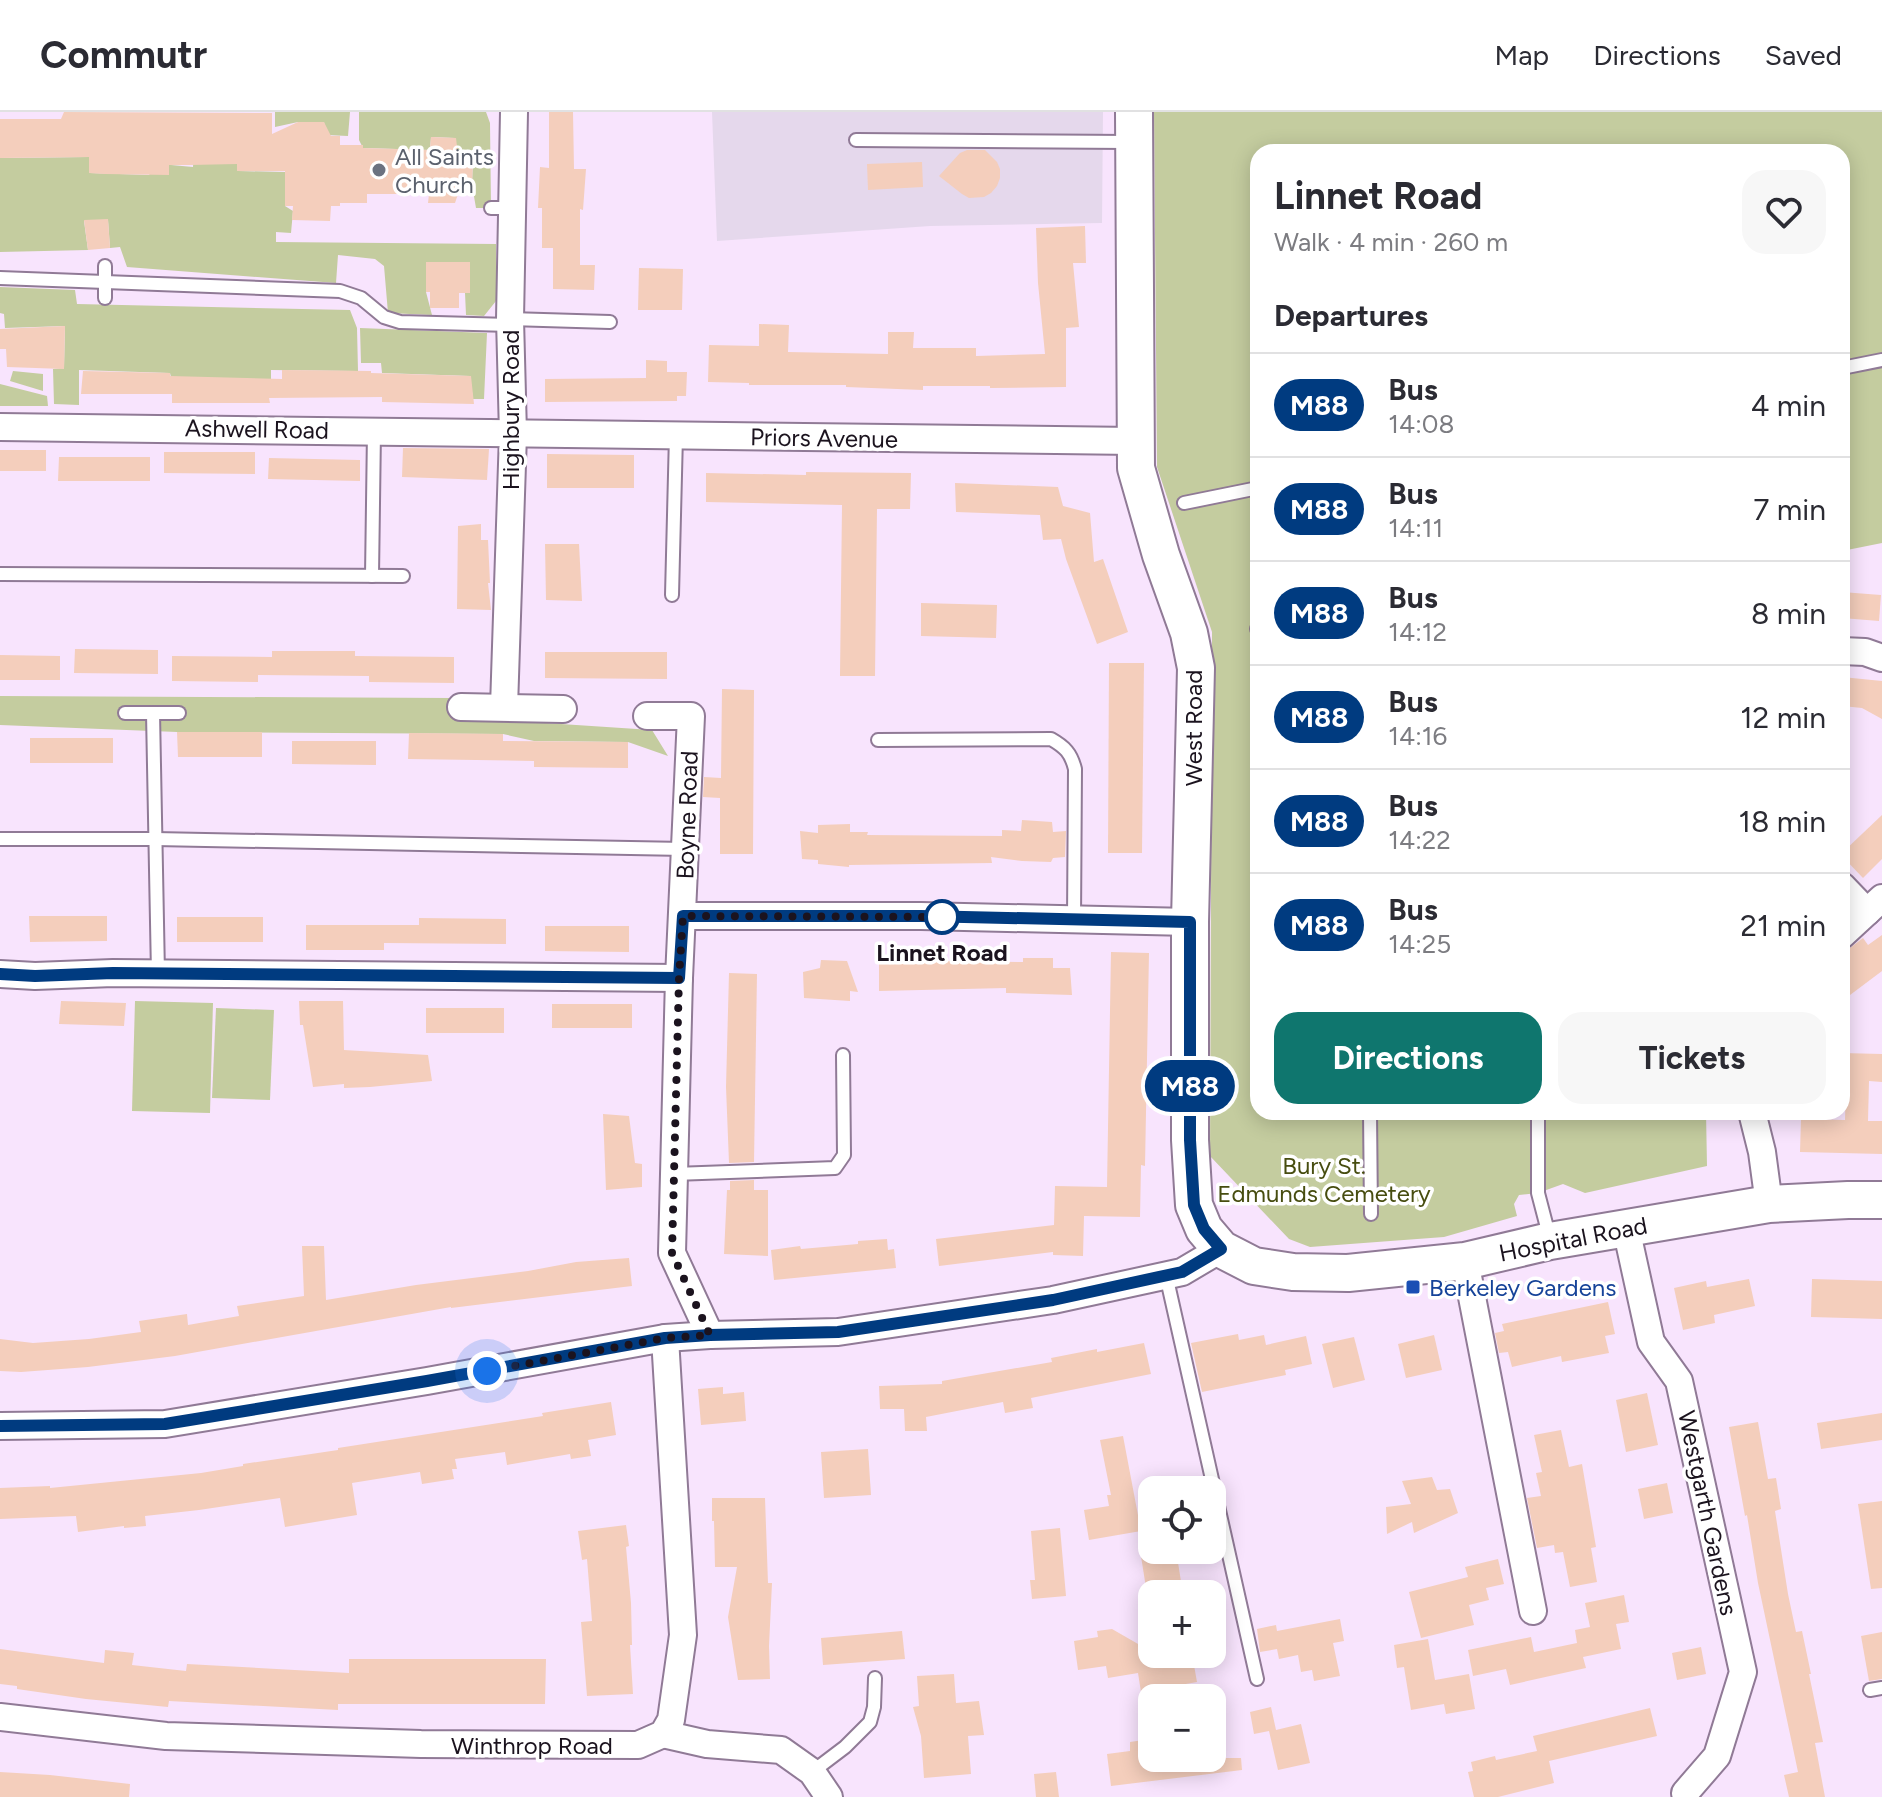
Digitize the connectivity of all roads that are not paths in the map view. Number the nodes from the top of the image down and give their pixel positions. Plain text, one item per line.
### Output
1 (514, 112) edge
2 (1134, 127) edge
3 (856, 140) dead end
4 (105, 266) dead end
5 (0, 278) edge
6 (105, 282) junction
7 (105, 298) dead end
8 (510, 322) junction
9 (610, 322) dead end
10 (1882, 360) edge
11 (1850, 366) edge
12 (0, 427) edge
13 (374, 431) junction
14 (513, 434) junction
15 (676, 435) junction
16 (1135, 441) junction
17 (1250, 490) edge
18 (1184, 503) dead end
19 (0, 574) edge
20 (372, 576) junction
21 (403, 576) dead end
22 (672, 595) dead end
23 (1850, 651) edge
24 (1882, 658) edge
25 (461, 707) dead end
26 (504, 707) junction
27 (563, 709) dead end
28 (125, 713) dead end
29 (153, 713) junction
30 (179, 713) dead end
31 (647, 716) dead end
32 (878, 740) dead end
33 (0, 839) edge
34 (155, 839) junction
35 (686, 849) junction
36 (1850, 891) edge
37 (1875, 905) edge
38 (683, 916) junction
39 (1074, 920) junction
40 (1190, 922) junction
41 (1850, 928) edge
42 (0, 974) edge
43 (158, 974) junction
44 (679, 978) junction
45 (843, 1055) dead end
46 (1370, 1120) edge
47 (1538, 1120) edge
48 (1754, 1120) edge
49 (674, 1174) junction
50 (1882, 1200) edge
51 (1769, 1204) junction
52 (1371, 1214) dead end
53 (1626, 1228) junction
54 (1550, 1241) junction
55 (1221, 1249) junction
56 (1465, 1261) junction
57 (1166, 1275) junction
58 (710, 1335) junction
59 (665, 1338) junction
60 (0, 1426) edge
61 (1533, 1611) dead end
62 (875, 1678) dead end
63 (1257, 1679) dead end
64 (0, 1717) edge
65 (663, 1734) junction
66 (812, 1772) junction
67 (1684, 1796) edge
68 (829, 1797) edge

1 - 8 street, Highbury Road
2 - 3 lane
2 - 16 street, West Road
4 - 6 lane
5 - 6 lane
6 - 7 lane
6 - 8 lane
8 - 9 lane
8 - 14 street, Highbury Road
10 - 11 lane
12 - 13 street, Ashwell Road
13 - 14 street, Ashwell Road
13 - 20 lane
14 - 15 street, Priors Avenue
14 - 26 street, Highbury Road
15 - 16 street, Priors Avenue
15 - 22 lane
16 - 40 street, West Road
17 - 18 lane
19 - 20 lane
20 - 21 lane
23 - 24 street
25 - 26 street
26 - 27 street
28 - 29 lane
29 - 30 lane
29 - 34 lane
31 - 35 street, Boyne Road
32 - 39 lane
33 - 34 lane
34 - 35 lane
34 - 43 lane
35 - 38 street, Boyne Road
36 - 37 street
37 - 41 street
38 - 39 street
38 - 44 street, Boyne Road
39 - 40 street
40 - 55 street, West Road
42 - 43 street
43 - 44 street
44 - 49 street, Boyne Road
45 - 49 lane
46 - 52 lane
47 - 54 lane
48 - 51 street
49 - 58 street, Boyne Road
50 - 51 street, Hospital Road
51 - 53 street, Hospital Road
53 - 54 street, Hospital Road
53 - 67 street, Westgarth Gardens
54 - 56 street, Hospital Road
55 - 56 street, Hospital Road
55 - 57 street
56 - 61 street
57 - 58 street
57 - 63 lane
58 - 59 street
59 - 60 street
59 - 65 street
62 - 66 lane
64 - 65 street, Winthrop Road
65 - 66 street
66 - 68 street

